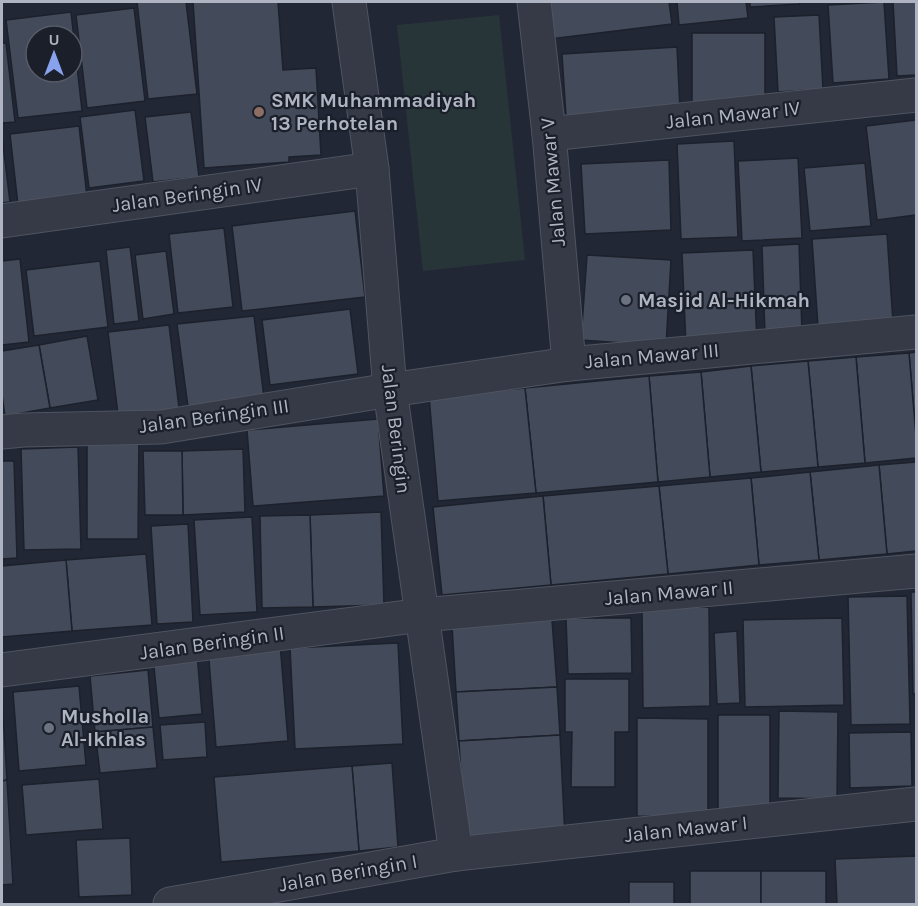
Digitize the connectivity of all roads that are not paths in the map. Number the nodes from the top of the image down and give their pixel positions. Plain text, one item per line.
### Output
1 (349, 2) edge
2 (534, 2) edge
3 (916, 95) edge
4 (549, 134) junction
5 (372, 169) junction
6 (2, 220) edge
7 (916, 332) edge
8 (569, 364) junction
9 (390, 390) junction
10 (2, 432) edge
11 (916, 571) edge
12 (422, 615) junction
13 (2, 670) edge
14 (916, 804) edge
15 (456, 854) junction
16 (170, 904) edge

1 - 5 street, Jalan Beringin
2 - 4 street, Jalan Mawar V
3 - 4 street, Jalan Mawar IV
4 - 8 street, Jalan Mawar V
5 - 6 street, Jalan Beringin IV
5 - 9 street, Jalan Beringin
7 - 8 street, Jalan Mawar III
8 - 9 street, Jalan Mawar III
9 - 10 street, Jalan Beringin III
9 - 12 street, Jalan Beringin
11 - 12 street, Jalan Mawar II
12 - 13 street, Jalan Beringin II
12 - 15 street, Jalan Beringin
14 - 15 street, Jalan Mawar I
15 - 16 street, Jalan Beringin I

